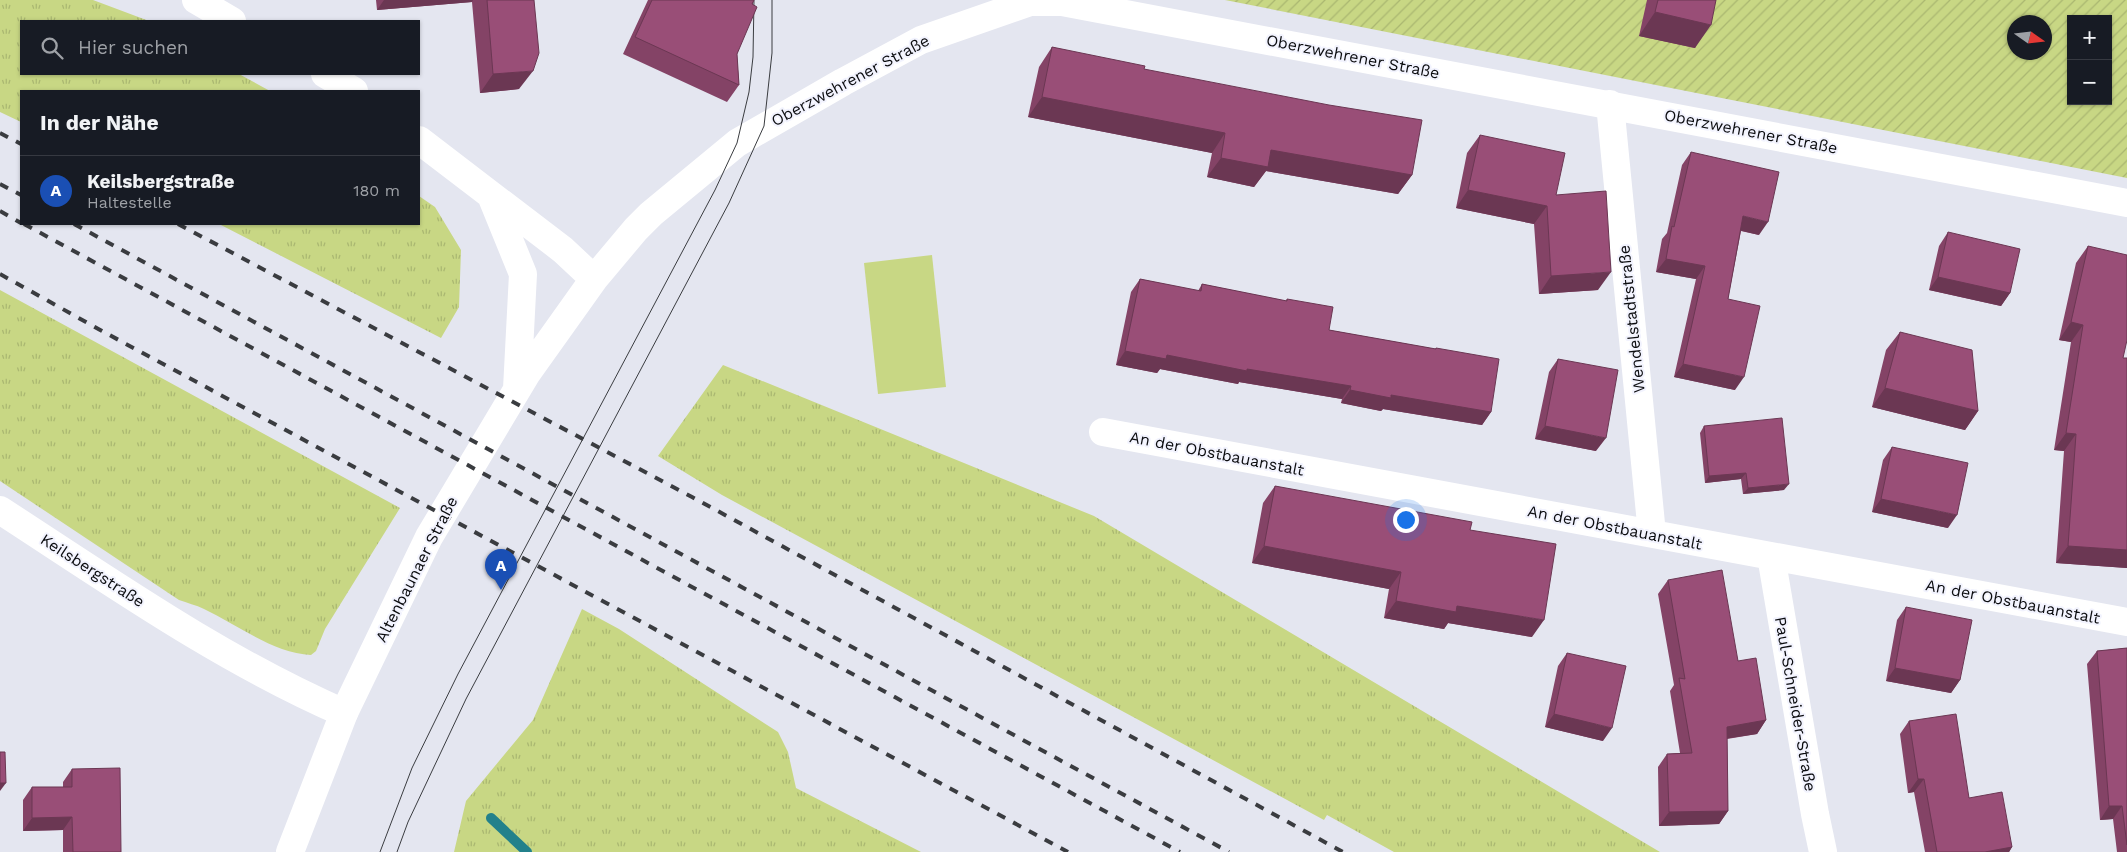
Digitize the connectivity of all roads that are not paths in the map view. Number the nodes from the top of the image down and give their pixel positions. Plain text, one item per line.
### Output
1 (196, 0) edge
2 (230, 20) edge
3 (327, 75) edge
4 (352, 90) edge
5 (1610, 104) junction
6 (420, 141) edge
7 (491, 197) junction
8 (2127, 203) edge
9 (636, 229) joint
10 (594, 279) junction
11 (516, 390) junction
12 (1103, 432) dead end
13 (0, 510) edge
14 (1652, 534) junction
15 (1771, 556) junction
16 (2127, 622) edge
17 (344, 714) junction
18 (290, 852) edge
19 (1823, 852) edge

1 - 2 main road
3 - 4 main road
5 - 8 main road, Oberzwehrener Straße
5 - 9 main road, Oberzwehrener Straße
5 - 14 main road, Wendelstadtstraße
6 - 7 main road
7 - 10 main road
7 - 11 main road
9 - 10 main road, Altenbaunaer Straße
10 - 11 main road, Altenbaunaer Straße
11 - 17 main road, Altenbaunaer Straße
12 - 14 main road, An der Obstbauanstalt
13 - 17 main road, Keilsbergstraße
14 - 15 main road, An der Obstbauanstalt
15 - 16 main road, An der Obstbauanstalt
15 - 19 main road, Paul-Schneider-Straße
17 - 18 main road, Altenbaunaer Straße

